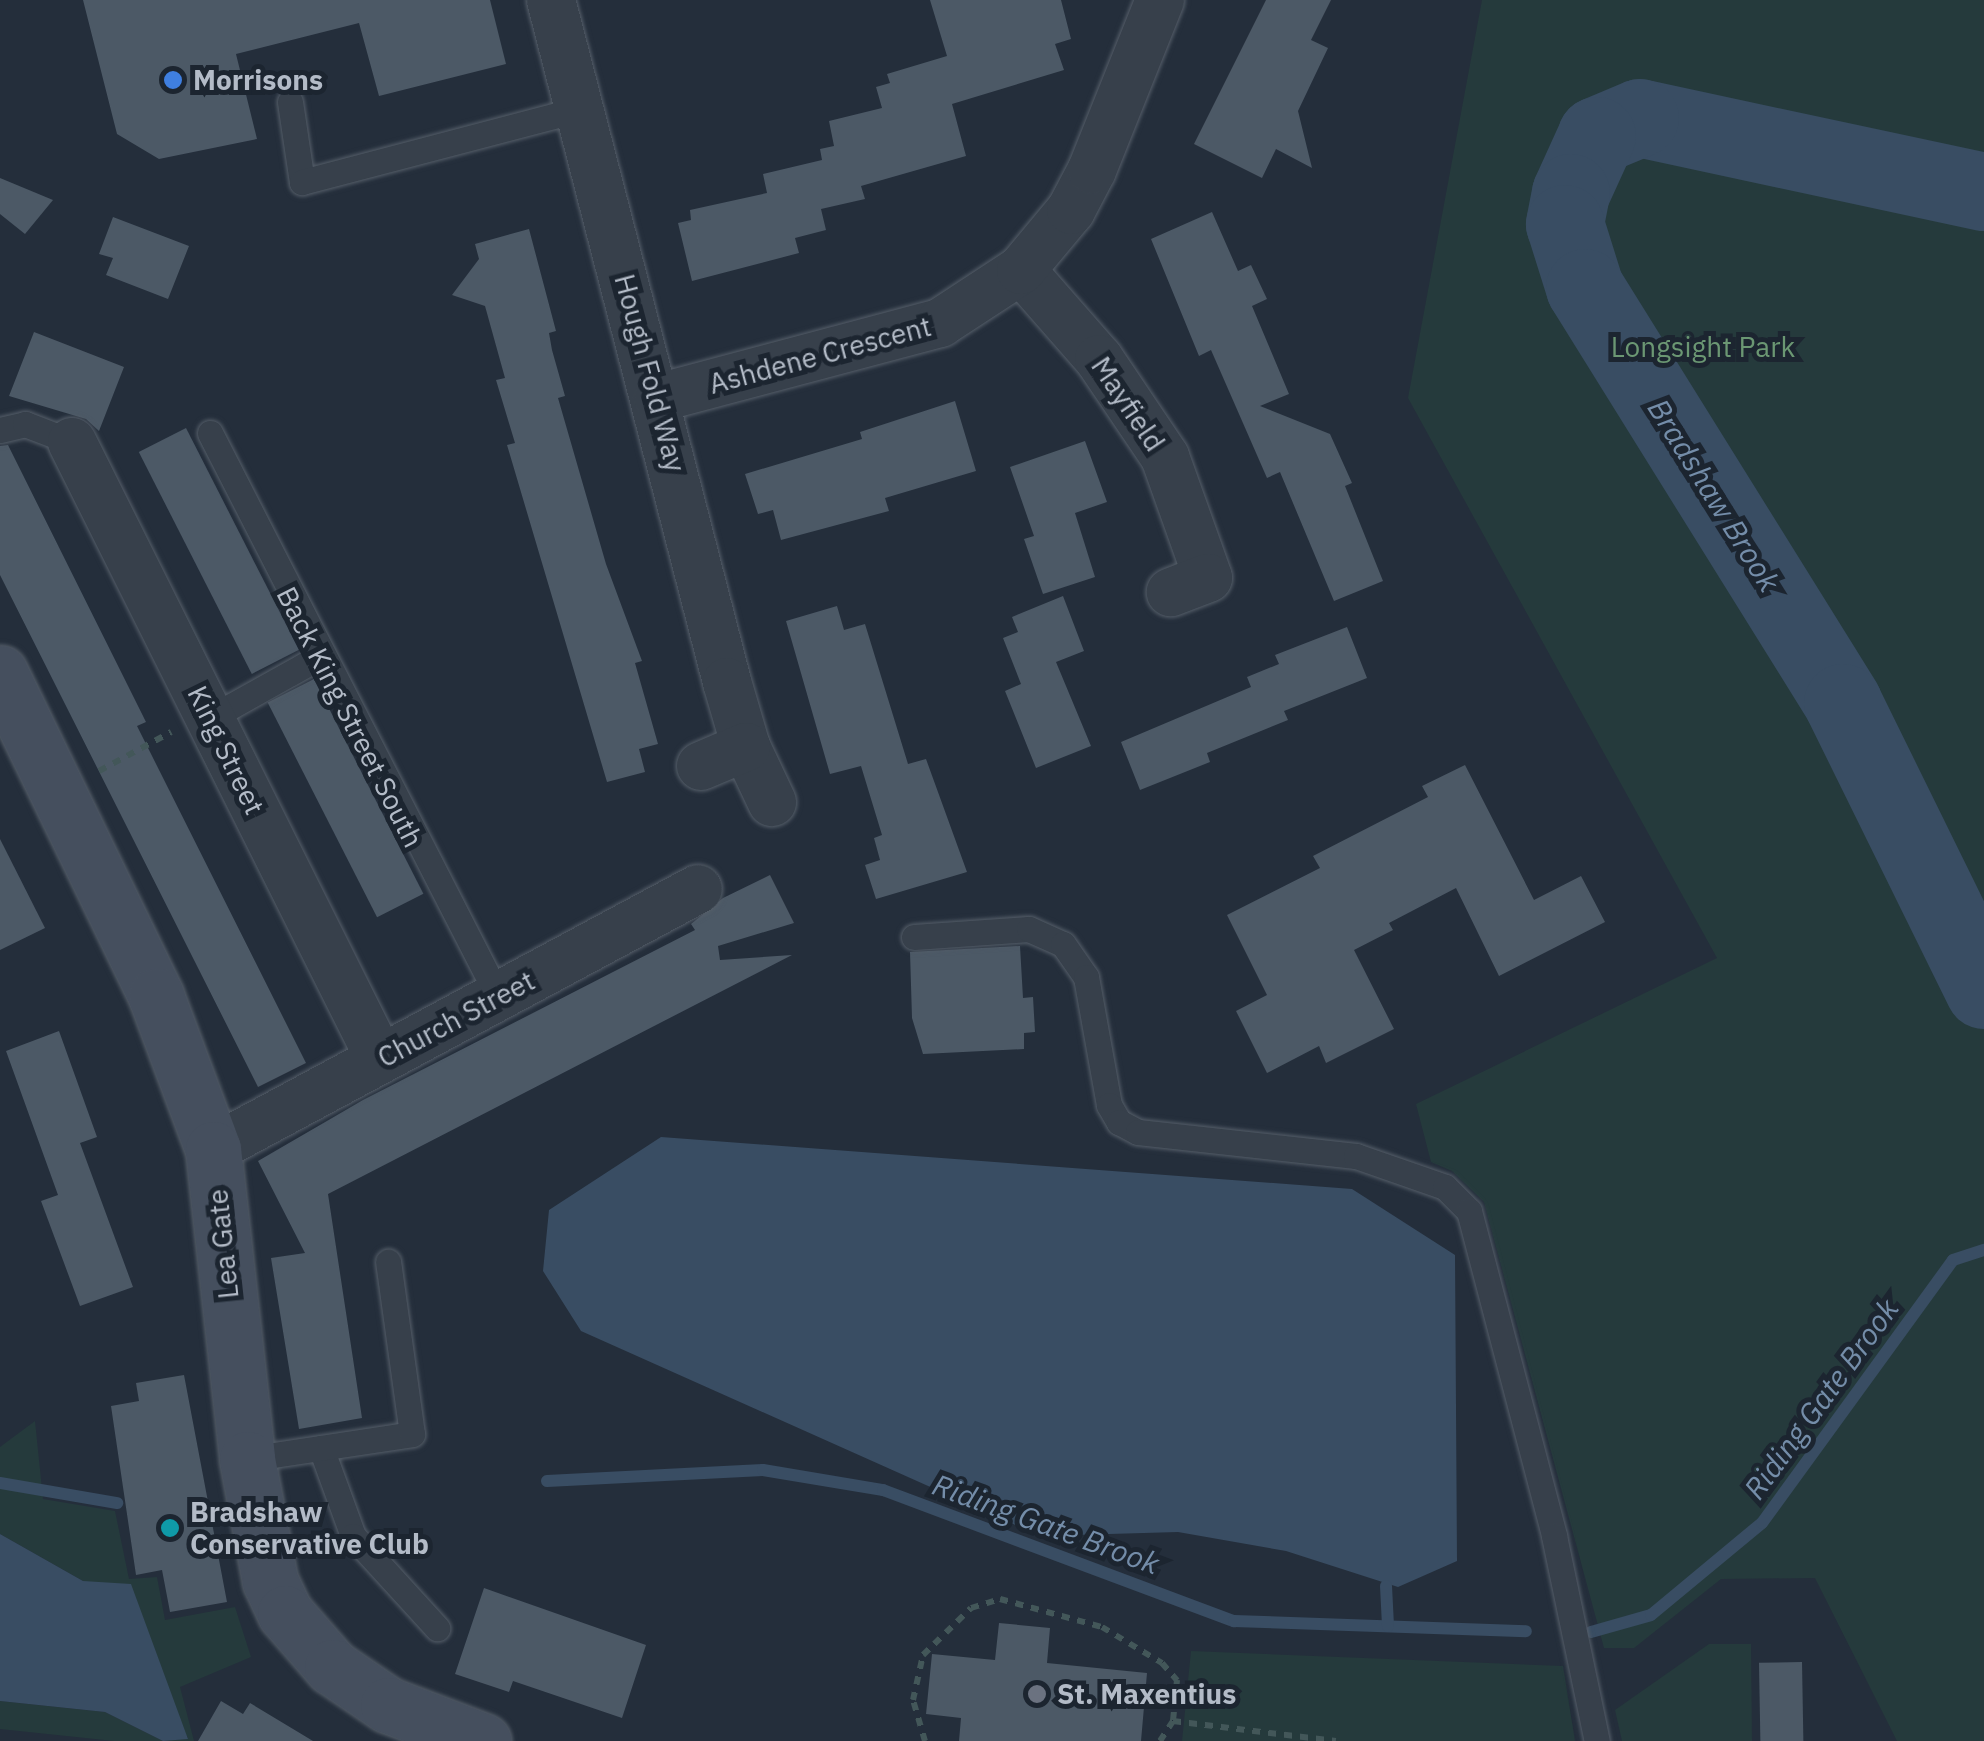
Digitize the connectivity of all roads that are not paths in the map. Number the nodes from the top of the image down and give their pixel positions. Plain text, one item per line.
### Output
1 (551, 0) edge
2 (1160, 0) edge
3 (290, 102) dead end
4 (580, 110) junction
5 (1021, 270) junction
6 (658, 398) junction
7 (0, 430) edge
8 (210, 434) dead end
9 (72, 442) joint
10 (1171, 592) dead end
11 (319, 657) junction
12 (0, 673) edge
13 (209, 715) junction
14 (746, 747) junction
15 (701, 766) dead end
16 (772, 802) dead end
17 (698, 889) dead end
18 (914, 937) dead end
19 (498, 996) junction
20 (380, 1059) junction
21 (213, 1149) junction
22 (388, 1262) dead end
23 (321, 1448) junction
24 (246, 1459) junction
25 (437, 1628) dead end
26 (483, 1741) edge
27 (1597, 1741) edge

1 - 4 street, Hough Fold Way
2 - 5 street, Ashdene Crescent
3 - 4 lane
4 - 6 street, Hough Fold Way
5 - 6 street, Ashdene Crescent
5 - 10 street, Mayfield
6 - 14 street, Hough Fold Way
7 - 9 lane
8 - 11 lane, Back King Street South
9 - 13 street, King Street
11 - 13 lane
11 - 19 lane, Back King Street South
12 - 21 main road, Lea Gate
13 - 20 street, King Street
14 - 15 street
14 - 16 street, Hough Fold Way
17 - 19 street, Church Street
18 - 27 lane
19 - 20 street, Church Street
20 - 21 street, Church Street
21 - 24 main road, Lea Gate
22 - 23 lane
23 - 24 lane
23 - 25 lane
24 - 26 main road, Lea Gate

